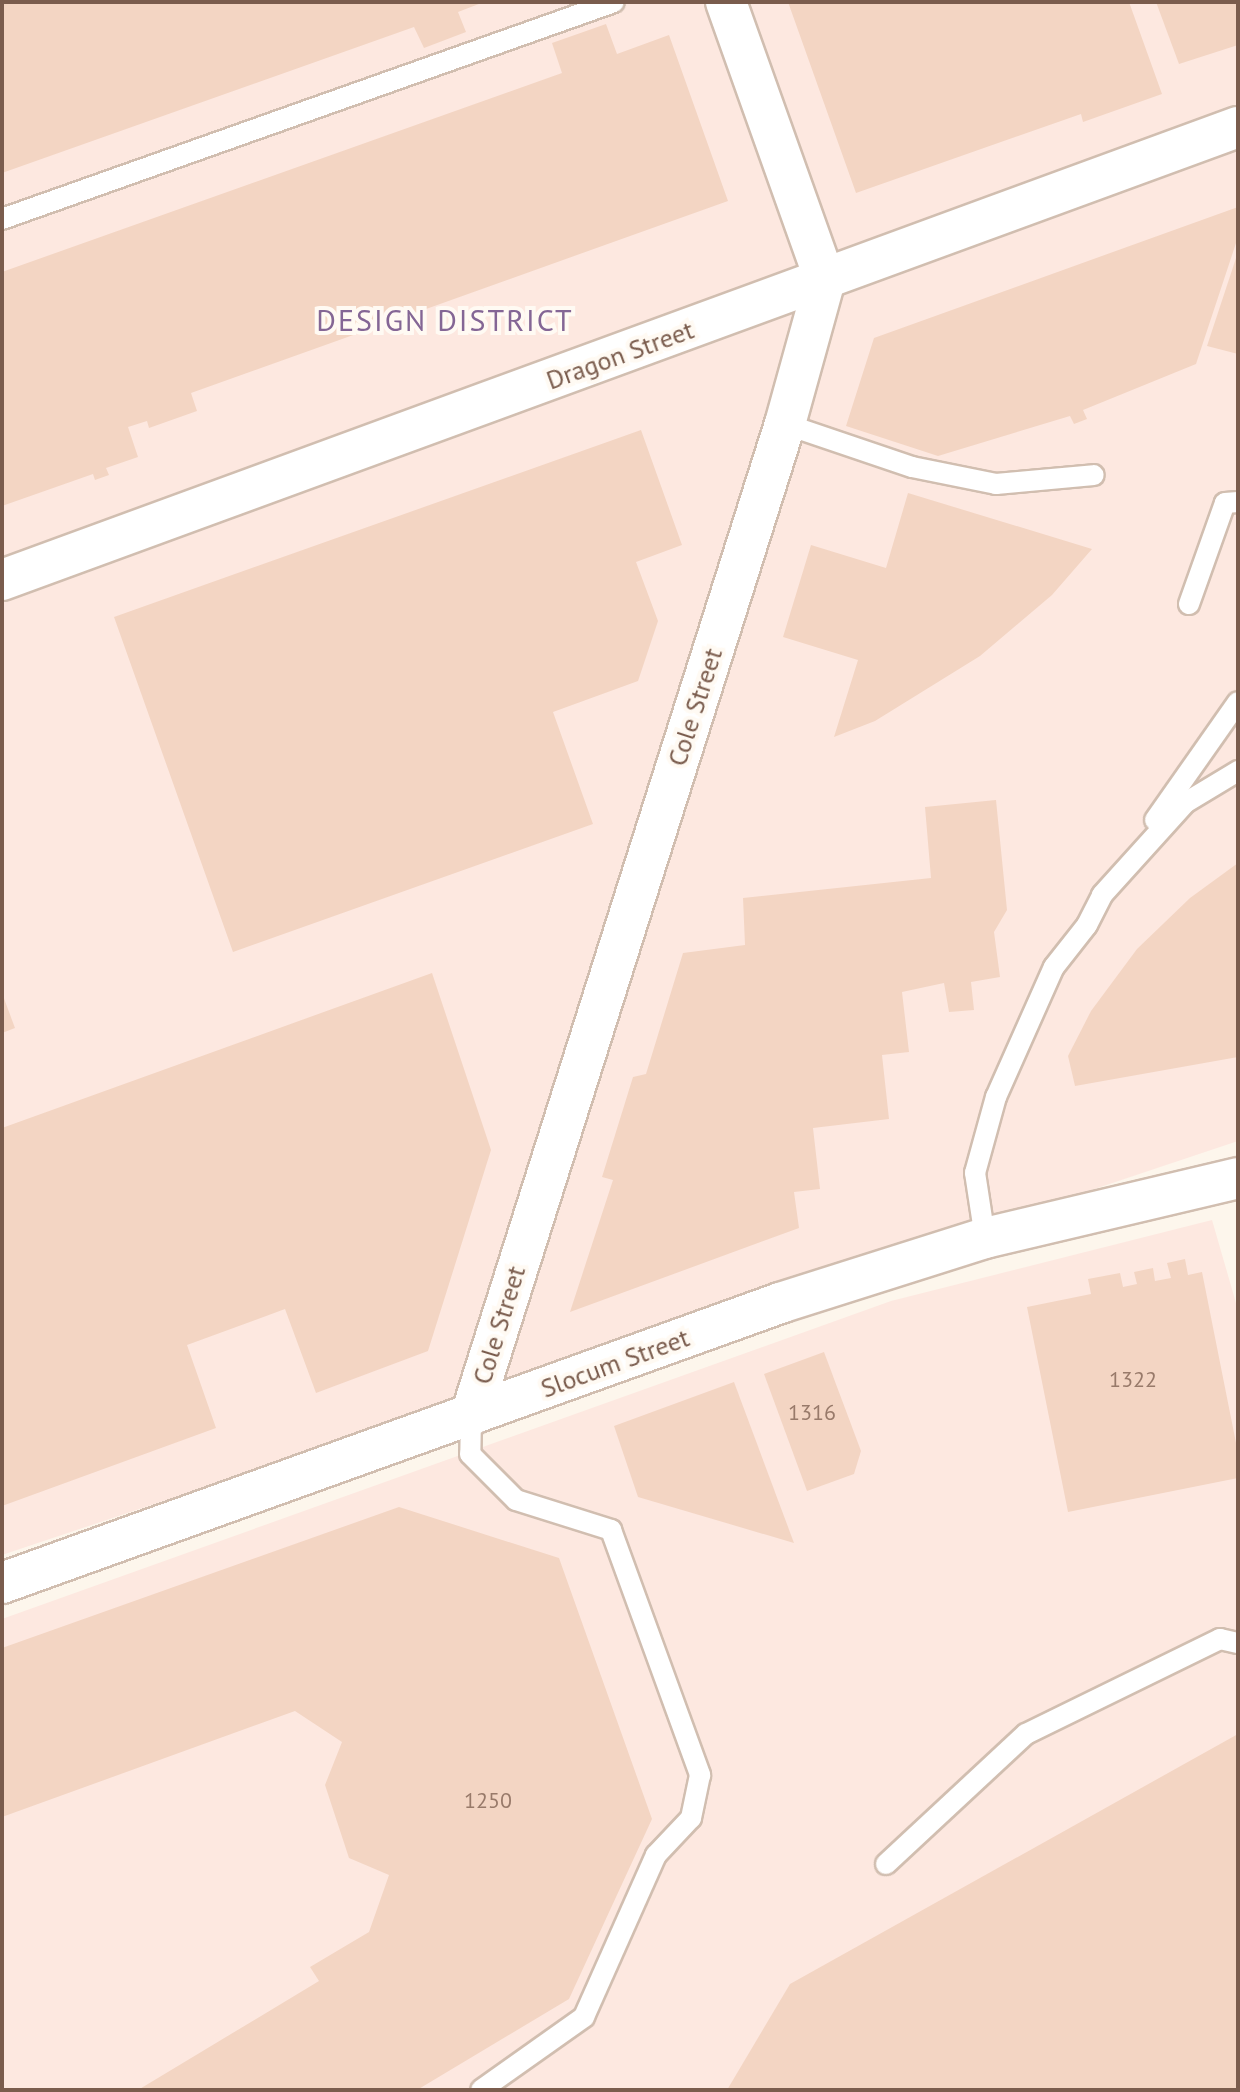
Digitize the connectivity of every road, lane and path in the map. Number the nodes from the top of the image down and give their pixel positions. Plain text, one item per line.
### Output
1 (614, 2) edge
2 (726, 2) edge
3 (1238, 127) edge
4 (2, 219) edge
5 (825, 280) junction
6 (785, 424) junction
7 (1094, 475) dead end
8 (1238, 502) edge
9 (2, 580) edge
10 (1189, 604) dead end
11 (1238, 702) edge
12 (1238, 771) edge
13 (1102, 895) junction
14 (1238, 1178) edge
15 (985, 1238) junction
16 (471, 1415) junction
17 (2, 1583) edge
18 (1238, 1643) edge
19 (886, 1864) dead end
20 (481, 2090) edge

1 - 4 lane
2 - 5 street
3 - 5 street, Dragon Street
5 - 6 street, Cole Street
5 - 9 street, Dragon Street
6 - 7 lane
6 - 16 street, Cole Street
8 - 10 lane
11 - 13 lane
12 - 13 lane
13 - 15 lane
14 - 15 street, Slocum Street
15 - 16 street, Slocum Street
16 - 17 street, Slocum Street
16 - 20 lane
18 - 19 lane

